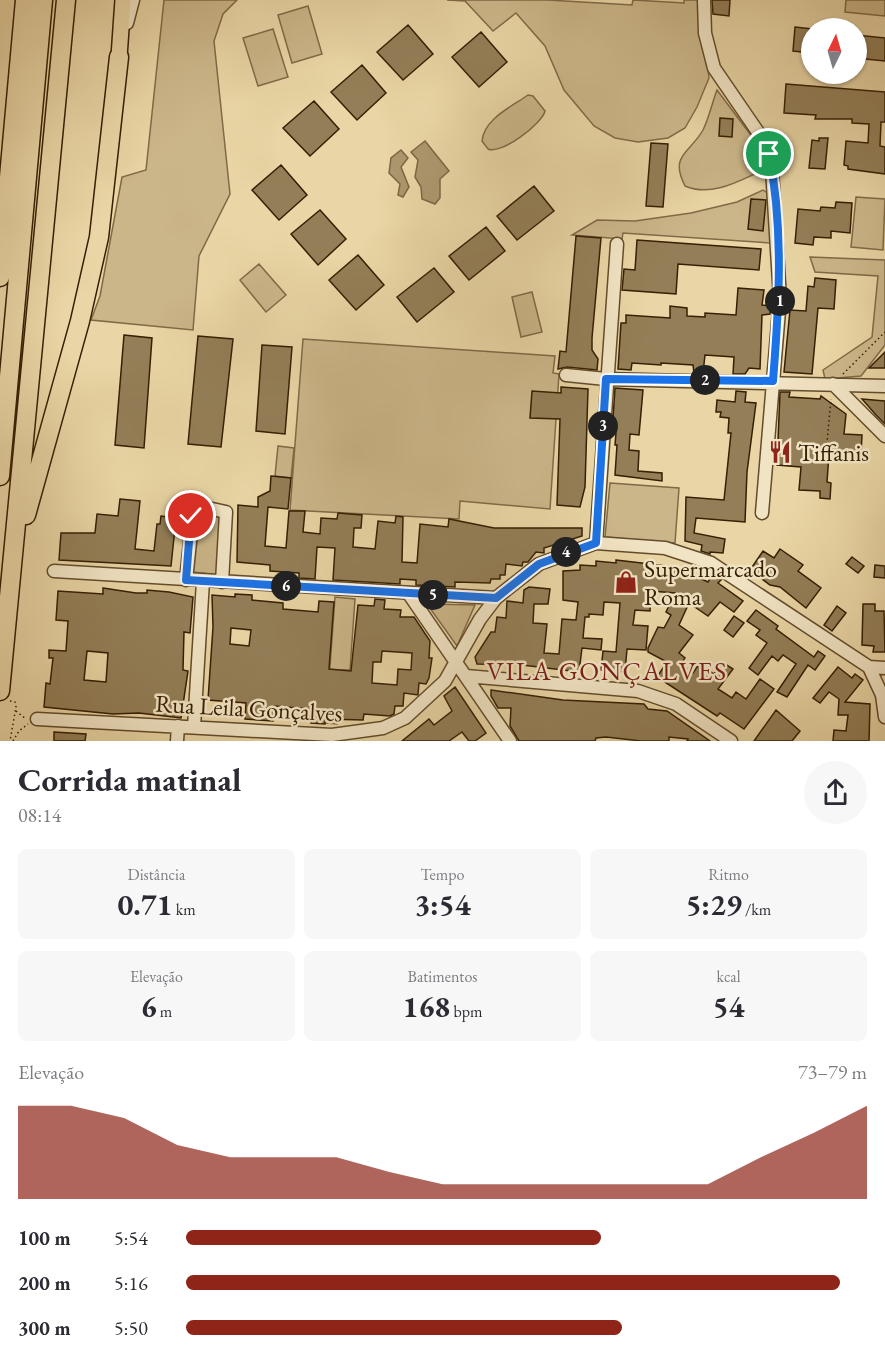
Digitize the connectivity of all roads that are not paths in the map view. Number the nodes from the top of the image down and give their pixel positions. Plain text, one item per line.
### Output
1 (25, 0) edge
2 (44, 0) edge
3 (66, 0) edge
4 (123, 0) edge
5 (133, 0) edge
6 (704, 0) edge
7 (118, 57) junction
8 (617, 244) dead end
9 (0, 277) edge
10 (566, 375) dead end
11 (606, 379) junction
12 (773, 381) junction
13 (833, 384) junction
14 (885, 386) edge
15 (885, 436) edge
16 (0, 476) edge
17 (762, 513) dead end
18 (596, 543) junction
19 (12, 563) junction
20 (54, 572) dead end
21 (186, 580) junction
22 (203, 581) junction
23 (222, 582) junction
24 (409, 594) junction
25 (496, 598) junction
26 (457, 663) junction
27 (869, 667) junction
28 (885, 668) edge
29 (466, 676) junction
30 (4, 696) edge
31 (883, 697) edge
32 (885, 717) edge
33 (37, 719) dead end
34 (178, 726) junction
35 (194, 727) junction
36 (215, 735) edge
37 (177, 741) edge
38 (510, 741) edge
39 (730, 741) edge

1 - 9 highway
2 - 16 highway
3 - 19 highway
4 - 7 main road
5 - 7 street
6 - 12 street
7 - 19 highway
8 - 11 street
10 - 11 street
11 - 12 street
11 - 18 street
12 - 13 street
12 - 17 street
13 - 14 street
13 - 15 street
18 - 25 street, Rua Leila Gonçalves
18 - 27 street, Rua Leila Gonçalves
19 - 30 highway
20 - 21 street
21 - 22 street
21 - 23 street
22 - 23 street
22 - 35 street
23 - 24 street
24 - 25 street
24 - 26 street
25 - 26 street, Rua Leila Gonçalves
26 - 29 street
26 - 36 street, Rua Leila Gonçalves
27 - 28 street, Rua Leila Gonçalves
27 - 31 street
29 - 38 street
29 - 39 street
31 - 32 street
33 - 34 street, Rua Leila Gonçalves
34 - 35 street, Rua Leila Gonçalves
34 - 37 street
35 - 36 street, Rua Leila Gonçalves

